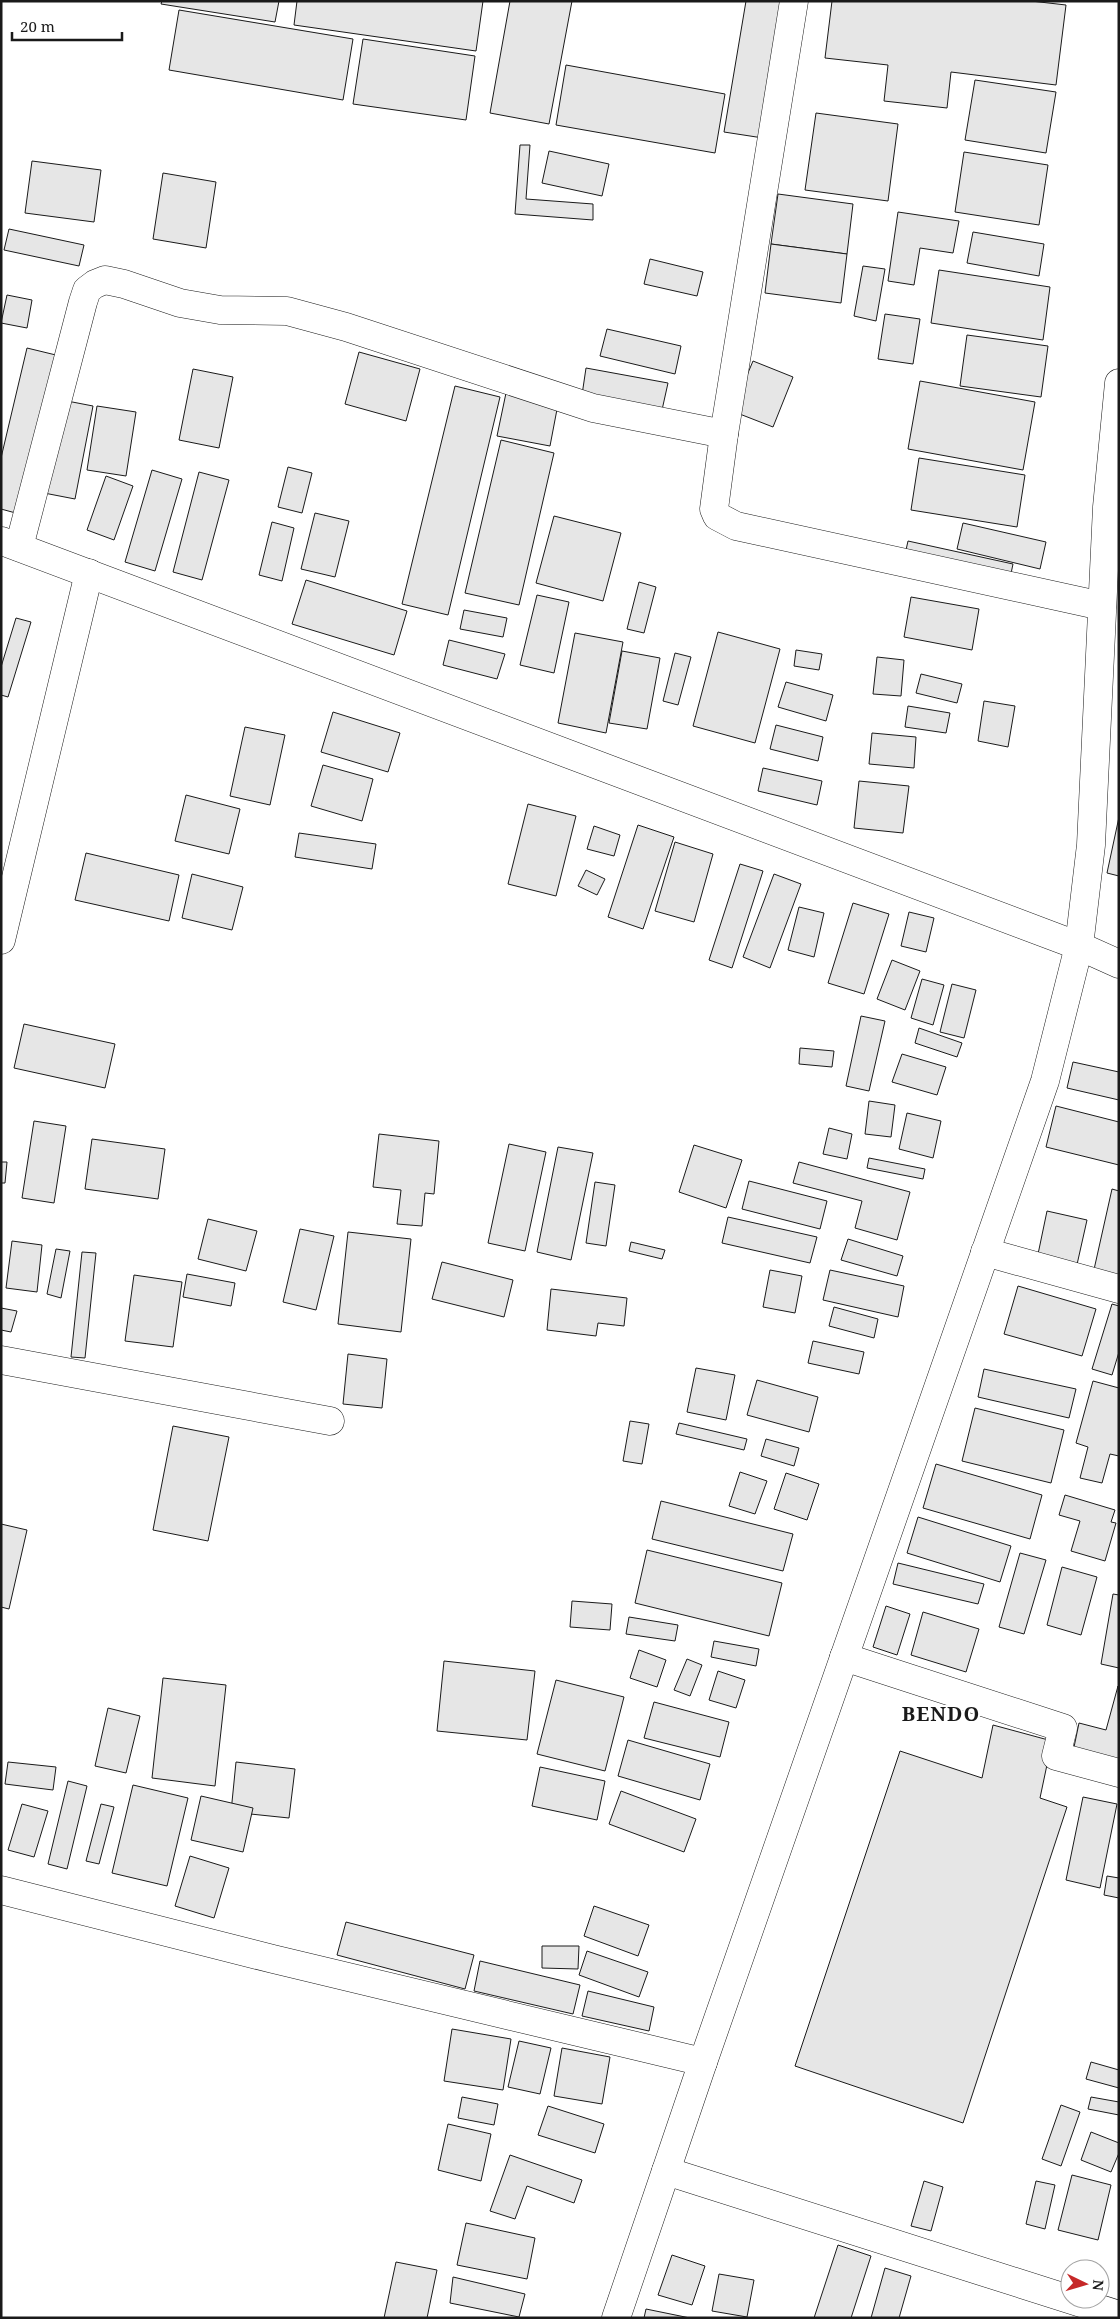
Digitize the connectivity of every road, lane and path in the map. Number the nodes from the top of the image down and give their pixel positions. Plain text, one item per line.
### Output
1 (794, 1) edge
2 (1119, 383) edge
3 (724, 434) junction
4 (10, 544) edge
5 (89, 573) junction
6 (1102, 606) junction
7 (1, 940) edge
8 (1079, 946) junction
9 (1119, 964) edge
10 (985, 1252) junction
11 (1119, 1289) edge
12 (1, 1360) edge
13 (330, 1421) dead end
14 (844, 1658) junction
15 (1119, 1772) edge
16 (1, 1890) edge
17 (702, 2062) junction
18 (666, 2171) junction
19 (1119, 2315) edge
20 (616, 2318) edge

1 - 3 main road
2 - 6 main road
3 - 4 main road
3 - 6 main road
4 - 5 main road
5 - 7 main road
5 - 8 main road
6 - 8 main road
8 - 9 main road
8 - 10 main road
10 - 11 main road
10 - 14 main road
12 - 13 main road
14 - 15 main road
14 - 17 main road
16 - 17 main road
17 - 18 main road
18 - 19 main road
18 - 20 main road

